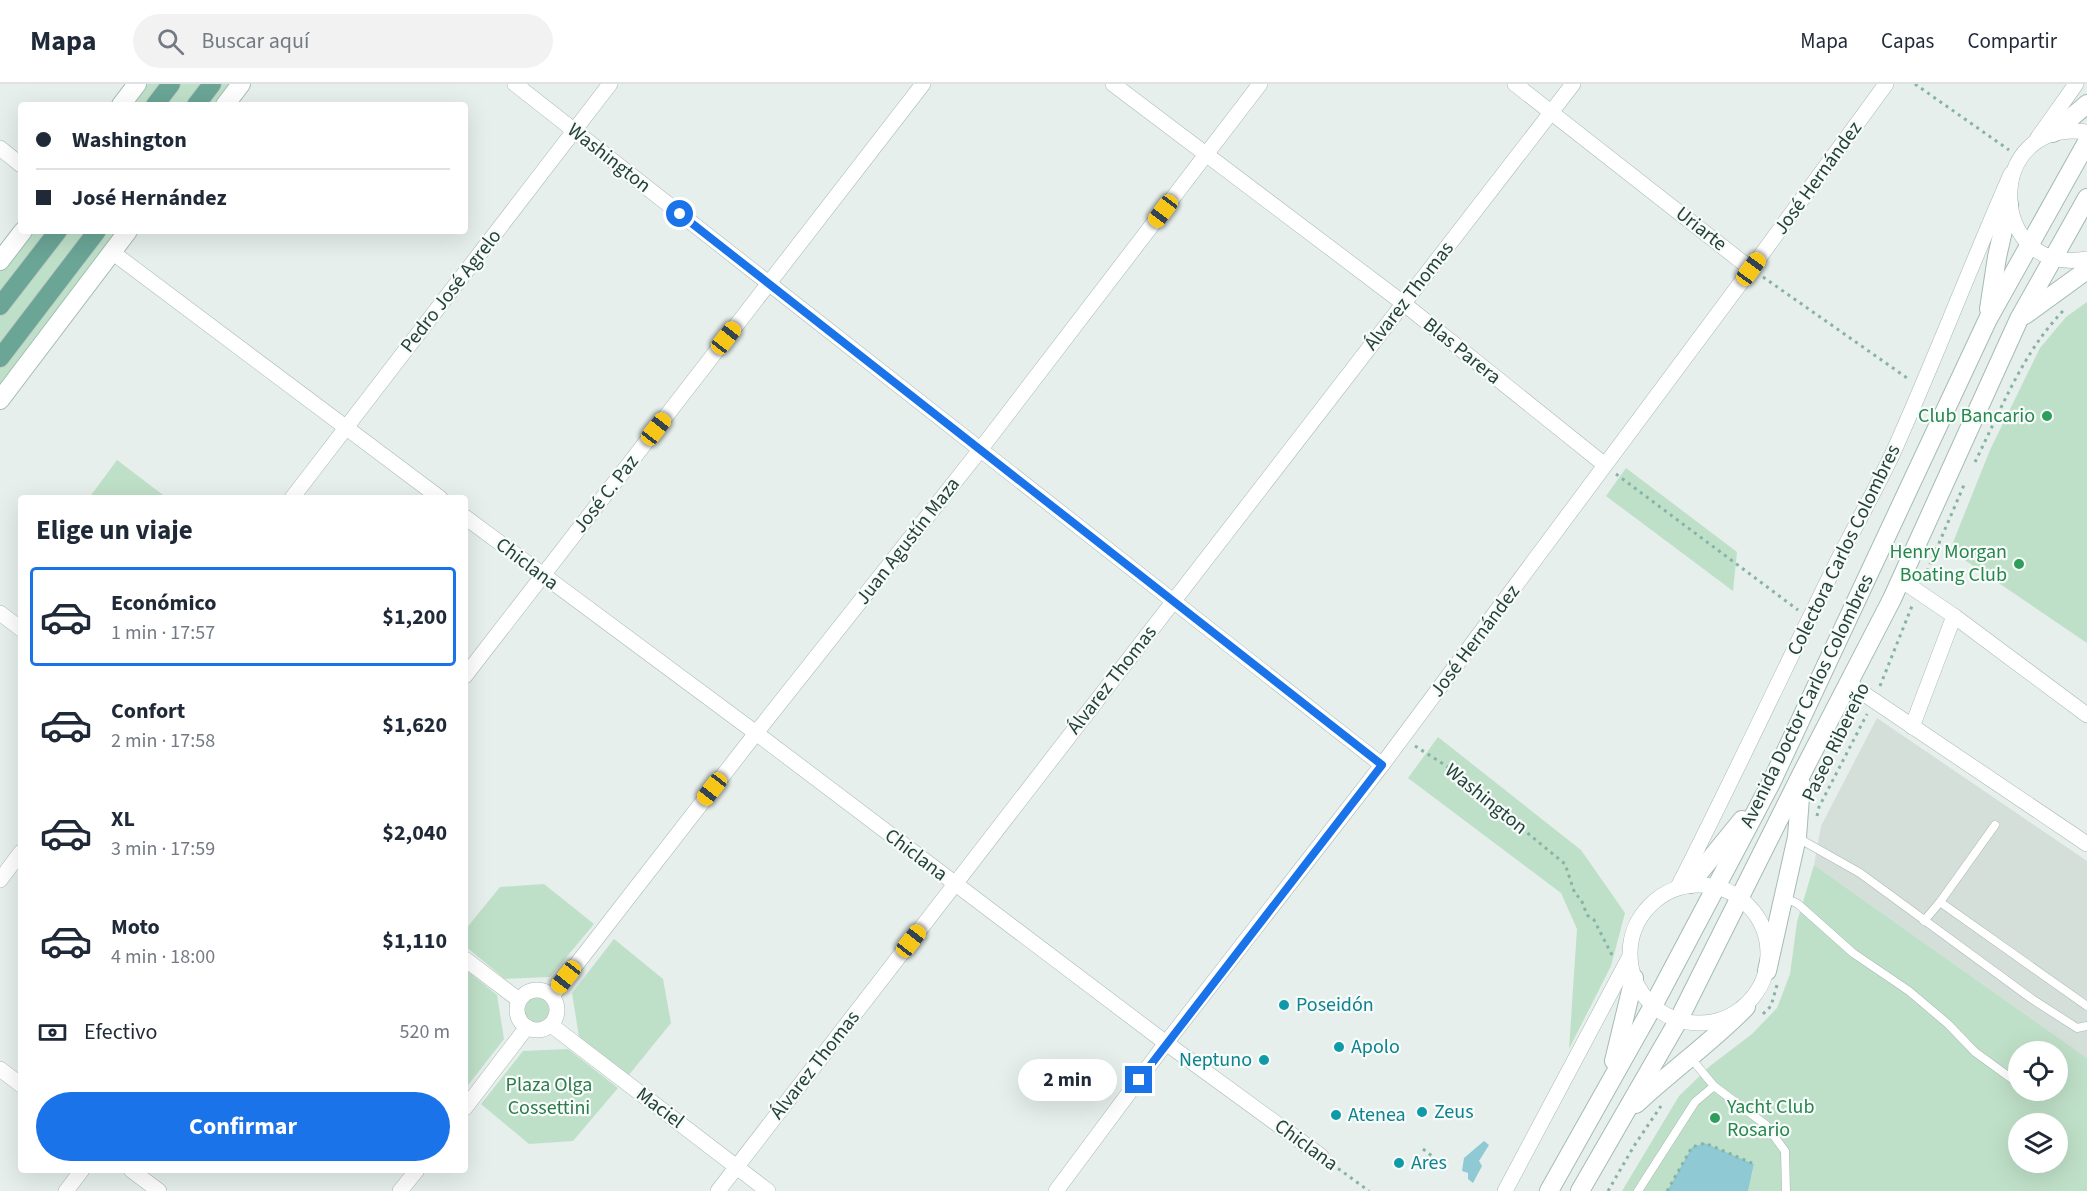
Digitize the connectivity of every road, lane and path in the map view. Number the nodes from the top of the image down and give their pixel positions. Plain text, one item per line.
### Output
1 (171, 84) edge
2 (212, 84) edge
3 (241, 84) edge
4 (515, 84) edge
5 (610, 84) edge
6 (923, 84) edge
7 (1113, 84) edge
8 (1260, 84) edge
9 (1515, 84) edge
10 (1573, 84) edge
11 (1886, 84) edge
12 (1915, 84) edge
13 (2076, 84) edge
14 (157, 102) edge
15 (198, 102) edge
16 (227, 102) edge
17 (2087, 104) edge
18 (1551, 112) junction
19 (574, 130) junction
20 (2087, 132) edge
21 (2053, 133) junction
22 (2036, 142) junction
23 (2087, 142) edge
24 (0, 148) edge
25 (1206, 156) junction
26 (2020, 158) junction
27 (18, 163) edge
28 (2011, 174) junction
29 (2087, 198) edge
30 (2009, 204) junction
31 (21, 234) edge
32 (56, 234) edge
33 (95, 234) edge
34 (102, 234) edge
35 (126, 234) edge
36 (2030, 244) junction
37 (112, 252) junction
38 (80, 253) junction
39 (2053, 258) junction
40 (2087, 259) edge
41 (0, 261) edge
42 (1751, 269) junction
43 (2087, 270) edge
44 (769, 284) junction
45 (1403, 303) junction
46 (2070, 303) dead end
47 (0, 306) edge
48 (1988, 319) junction
49 (2019, 319) junction
50 (0, 358) edge
51 (1922, 388) junction
52 (0, 400) edge
53 (346, 428) junction
54 (980, 450) junction
55 (1605, 465) junction
56 (1971, 468) dead end
57 (1967, 479) dead end
58 (294, 495) edge
59 (436, 495) edge
60 (468, 519) edge
61 (543, 575) junction
62 (1901, 580) junction
63 (1918, 592) junction
64 (1173, 602) junction
65 (0, 613) edge
66 (1954, 616) junction
67 (1810, 619) junction
68 (18, 627) edge
69 (468, 672) edge
70 (1848, 683) junction
71 (1874, 700) junction
72 (2087, 716) edge
73 (1912, 727) junction
74 (756, 733) junction
75 (1403, 738) junction
76 (1382, 765) junction
77 (1802, 774) junction
78 (1771, 783) junction
79 (1995, 825) dead end
80 (1803, 841) junction
81 (2087, 844) edge
82 (18, 856) edge
83 (0, 879) edge
84 (955, 885) junction
85 (1684, 886) junction
86 (1716, 886) junction
87 (1740, 897) junction
88 (1784, 897) junction
89 (1940, 902) junction
90 (1924, 921) junction
91 (1622, 958) junction
92 (468, 961) edge
93 (1773, 975) junction
94 (1634, 978) junction
95 (552, 996) junction
96 (519, 1000) junction
97 (1653, 1006) junction
98 (2087, 1006) edge
99 (1751, 1013) junction
100 (1678, 1021) junction
101 (551, 1025) junction
102 (2087, 1026) edge
103 (527, 1027) junction
104 (1166, 1043) junction
105 (1689, 1056) junction
106 (0, 1069) edge
107 (2008, 1076) edge
108 (18, 1083) edge
109 (1609, 1084) junction
110 (1714, 1086) junction
111 (1666, 1099) dead end
112 (468, 1104) edge
113 (1621, 1117) junction
114 (1423, 1149) dead end
115 (1322, 1156) joint
116 (1442, 1164) dead end
117 (1754, 1164) dead end
118 (736, 1167) junction
119 (80, 1173) edge
120 (135, 1173) edge
121 (415, 1173) edge
122 (66, 1191) edge
123 (159, 1191) edge
124 (400, 1191) edge
125 (718, 1191) edge
126 (768, 1191) edge
127 (1056, 1191) edge
128 (1369, 1191) edge
129 (1505, 1191) edge
130 (1549, 1191) edge
131 (1580, 1191) edge
132 (1608, 1191) edge
133 (1638, 1191) edge
134 (1667, 1191) edge
135 (1786, 1191) edge

1 - 14 main road
2 - 15 main road
3 - 16 main road
4 - 19 street, Washington
5 - 19 street, Pedro José Agrelo
6 - 44 street, José C. Paz
7 - 25 street, Blas Parera
8 - 25 street, Juan Agustín Maza
9 - 18 street, Uriarte
10 - 18 street, Álvarez Thomas
11 - 42 street, José Hernández
12 - 26 path
13 - 22 street
17 - 21 main road
18 - 42 street, Uriarte
18 - 45 street, Álvarez Thomas
19 - 44 street, Washington
19 - 53 street, Pedro José Agrelo
20 - 21 street
21 - 22 street
22 - 26 street, Colectora Carlos Colombres
23 - 36 main road, Avenida Doctor Carlos Colombres
24 - 27 street
25 - 45 street, Blas Parera
25 - 54 street, Juan Agustín Maza
26 - 28 street, Colectora Carlos Colombres
28 - 30 street
28 - 51 street, Colectora Carlos Colombres
29 - 39 main road, Avenida Doctor Carlos Colombres
30 - 36 street
30 - 48 main road
31 - 41 main road
32 - 47 main road
33 - 38 main road
34 - 38 main road
35 - 37 main road
36 - 39 street
36 - 48 main road, Avenida Doctor Carlos Colombres
37 - 52 main road
37 - 53 street
38 - 50 main road
39 - 40 street
39 - 49 main road, Avenida Doctor Carlos Colombres
42 - 51 path
42 - 55 street, José Hernández
43 - 49 main road
44 - 54 street, Washington
44 - 61 street, José C. Paz
45 - 55 street, Blas Parera
45 - 64 street, Álvarez Thomas
46 - 56 path
48 - 78 main road, Avenida Doctor Carlos Colombres
49 - 62 main road, Avenida Doctor Carlos Colombres
51 - 67 street, Colectora Carlos Colombres
53 - 58 street, Pedro José Agrelo
53 - 59 street
54 - 64 street, Washington
54 - 74 street, Juan Agustín Maza
55 - 67 path
55 - 75 street, José Hernández
57 - 63 path, Paseo Ribereño
60 - 61 street, Chiclana
61 - 69 street, José C. Paz
61 - 74 street, Chiclana
62 - 63 street
62 - 70 main road, Avenida Doctor Carlos Colombres
63 - 66 street
63 - 71 path, Paseo Ribereño
64 - 76 street, Washington
64 - 84 street, Álvarez Thomas
65 - 68 street
66 - 72 street
66 - 73 street
67 - 85 street, Colectora Carlos Colombres
70 - 71 street
70 - 77 main road, Avenida Doctor Carlos Colombres
71 - 73 street
71 - 80 path, Paseo Ribereño
73 - 81 street
74 - 84 street, Chiclana
74 - 95 street, Juan Agustín Maza
75 - 76 street, José Hernández
75 - 91 path, Washington
76 - 104 street, José Hernández
77 - 80 main road
77 - 87 main road, Avenida Doctor Carlos Colombres
78 - 85 main road
78 - 86 main road, Avenida Doctor Carlos Colombres
79 - 89 lane
80 - 88 main road
80 - 90 lane
82 - 83 street
84 - 104 street, Chiclana
84 - 118 street, Álvarez Thomas
85 - 86 street
85 - 91 street
86 - 87 street
86 - 97 main road, Avenida Doctor Carlos Colombres
87 - 93 street
87 - 100 main road, Avenida Doctor Carlos Colombres
88 - 93 main road
88 - 107 lane
89 - 90 lane
89 - 98 lane
90 - 102 lane
91 - 94 street
91 - 129 street
92 - 96 street
93 - 99 street
93 - 99 path
94 - 97 street
94 - 109 main road
95 - 96 street
95 - 101 street
96 - 103 street
97 - 100 street
97 - 109 main road, Avenida Doctor Carlos Colombres
99 - 100 street
99 - 105 main road
100 - 113 main road, Avenida Doctor Carlos Colombres
101 - 103 street
101 - 118 street, Maciel
103 - 112 street
104 - 115 street, Chiclana
104 - 127 street, José Hernández
105 - 110 lane
105 - 113 main road
106 - 108 street
109 - 130 main road, Avenida Doctor Carlos Colombres
110 - 133 lane
110 - 135 lane
111 - 132 path
113 - 131 main road, Avenida Doctor Carlos Colombres
114 - 116 path
115 - 128 path, Chiclana
117 - 134 path
118 - 125 street, Álvarez Thomas
118 - 126 street, Maciel
119 - 122 street
120 - 123 street
121 - 124 street

